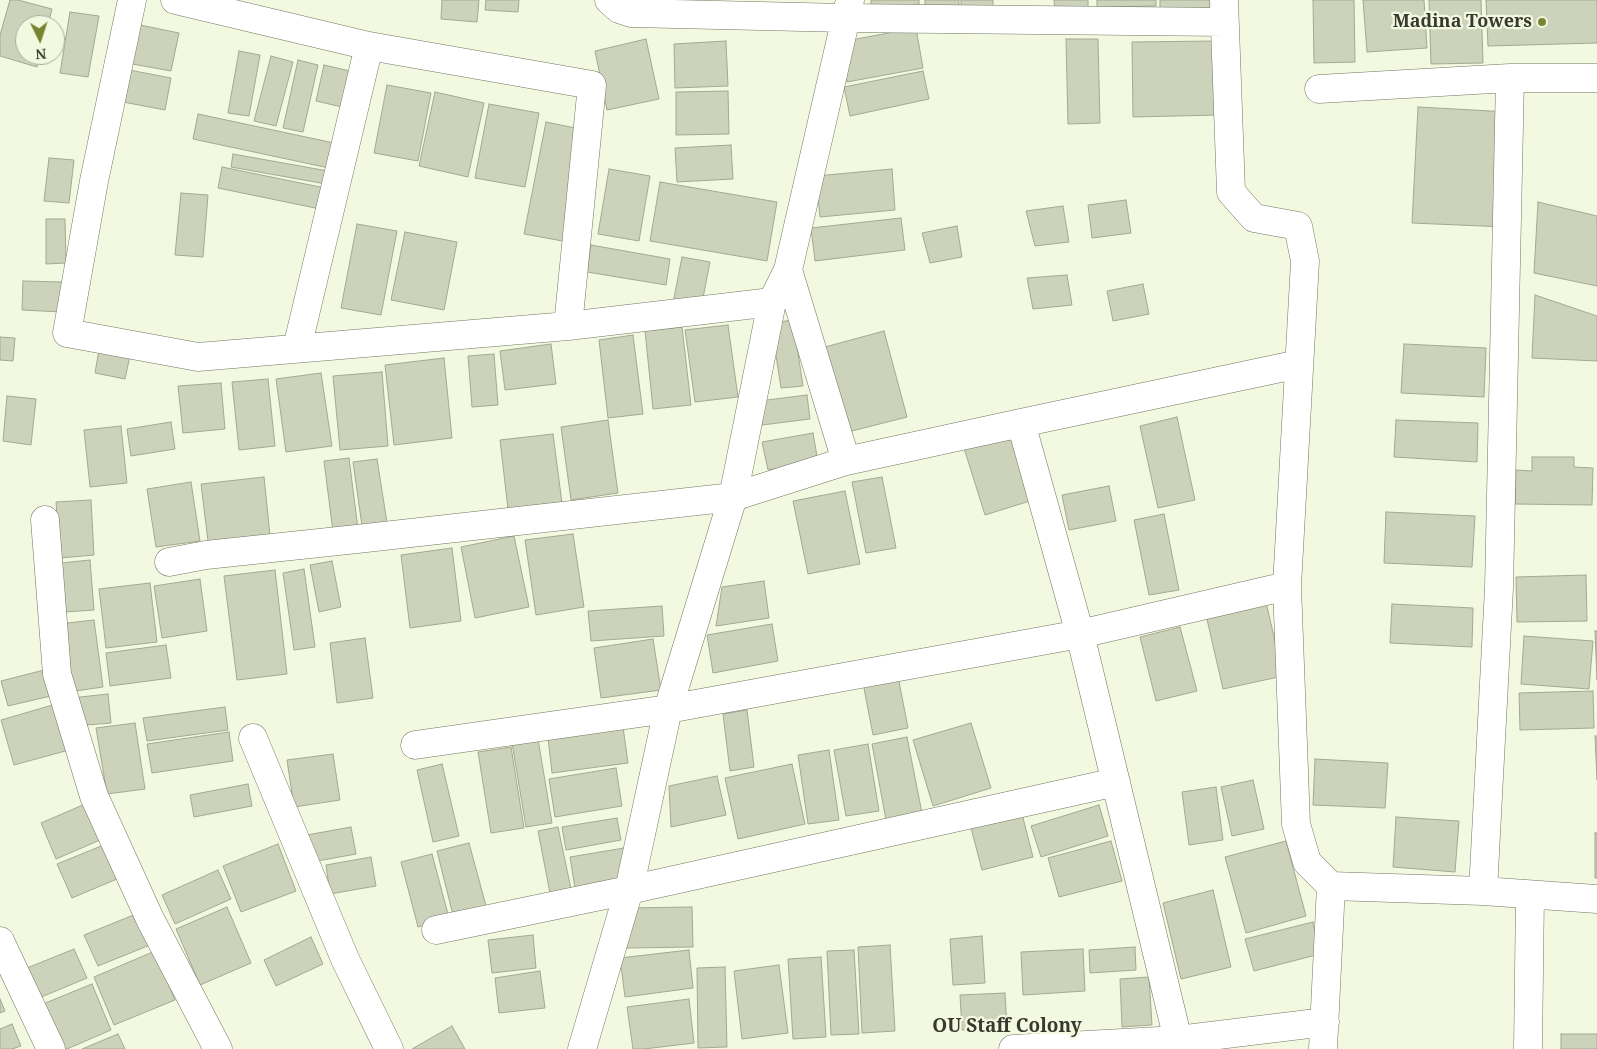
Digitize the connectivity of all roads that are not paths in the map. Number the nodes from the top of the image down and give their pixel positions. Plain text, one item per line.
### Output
1 (132, 0) edge
2 (175, 0) edge
3 (609, 0) edge
4 (848, 9) edge
5 (1224, 11) edge
6 (369, 46) junction
7 (1510, 78) junction
8 (1597, 78) edge
9 (1319, 89) dead end
10 (788, 270) junction
11 (772, 302) junction
12 (568, 326) junction
13 (297, 348) junction
14 (1299, 364) junction
15 (1021, 423) junction
16 (846, 462) junction
17 (733, 496) junction
18 (44, 520) dead end
19 (169, 562) dead end
20 (1287, 586) junction
21 (1080, 634) junction
22 (668, 709) junction
23 (253, 738) dead end
24 (414, 745) dead end
25 (1116, 782) junction
26 (1331, 886) junction
27 (629, 890) junction
28 (1483, 891) junction
29 (1530, 895) junction
30 (1597, 899) edge
31 (436, 930) dead end
32 (0, 941) edge
33 (1324, 1022) junction
34 (1178, 1040) junction
35 (51, 1049) edge
36 (218, 1049) edge
37 (389, 1049) edge
38 (582, 1049) edge
39 (1013, 1049) edge
40 (1322, 1049) edge
41 (1528, 1049) edge

1 - 13 street
2 - 6 street
3 - 4 street
4 - 5 street
4 - 10 street
5 - 14 street
6 - 12 street
6 - 13 street
7 - 8 street
7 - 9 street
7 - 28 street
10 - 11 street
10 - 16 street
11 - 12 street
11 - 17 street
12 - 13 street
14 - 15 street
14 - 20 street
15 - 16 street
15 - 21 street
16 - 17 street
17 - 19 street
17 - 22 street
18 - 36 street
20 - 21 street
20 - 26 street
21 - 22 street
21 - 25 street
22 - 24 street
22 - 27 street
23 - 37 street
25 - 27 street
25 - 34 street
26 - 28 street
26 - 33 street
27 - 31 street
27 - 38 street
28 - 29 street
29 - 30 street
29 - 41 street
32 - 35 street
33 - 34 street
33 - 40 street
34 - 39 street

